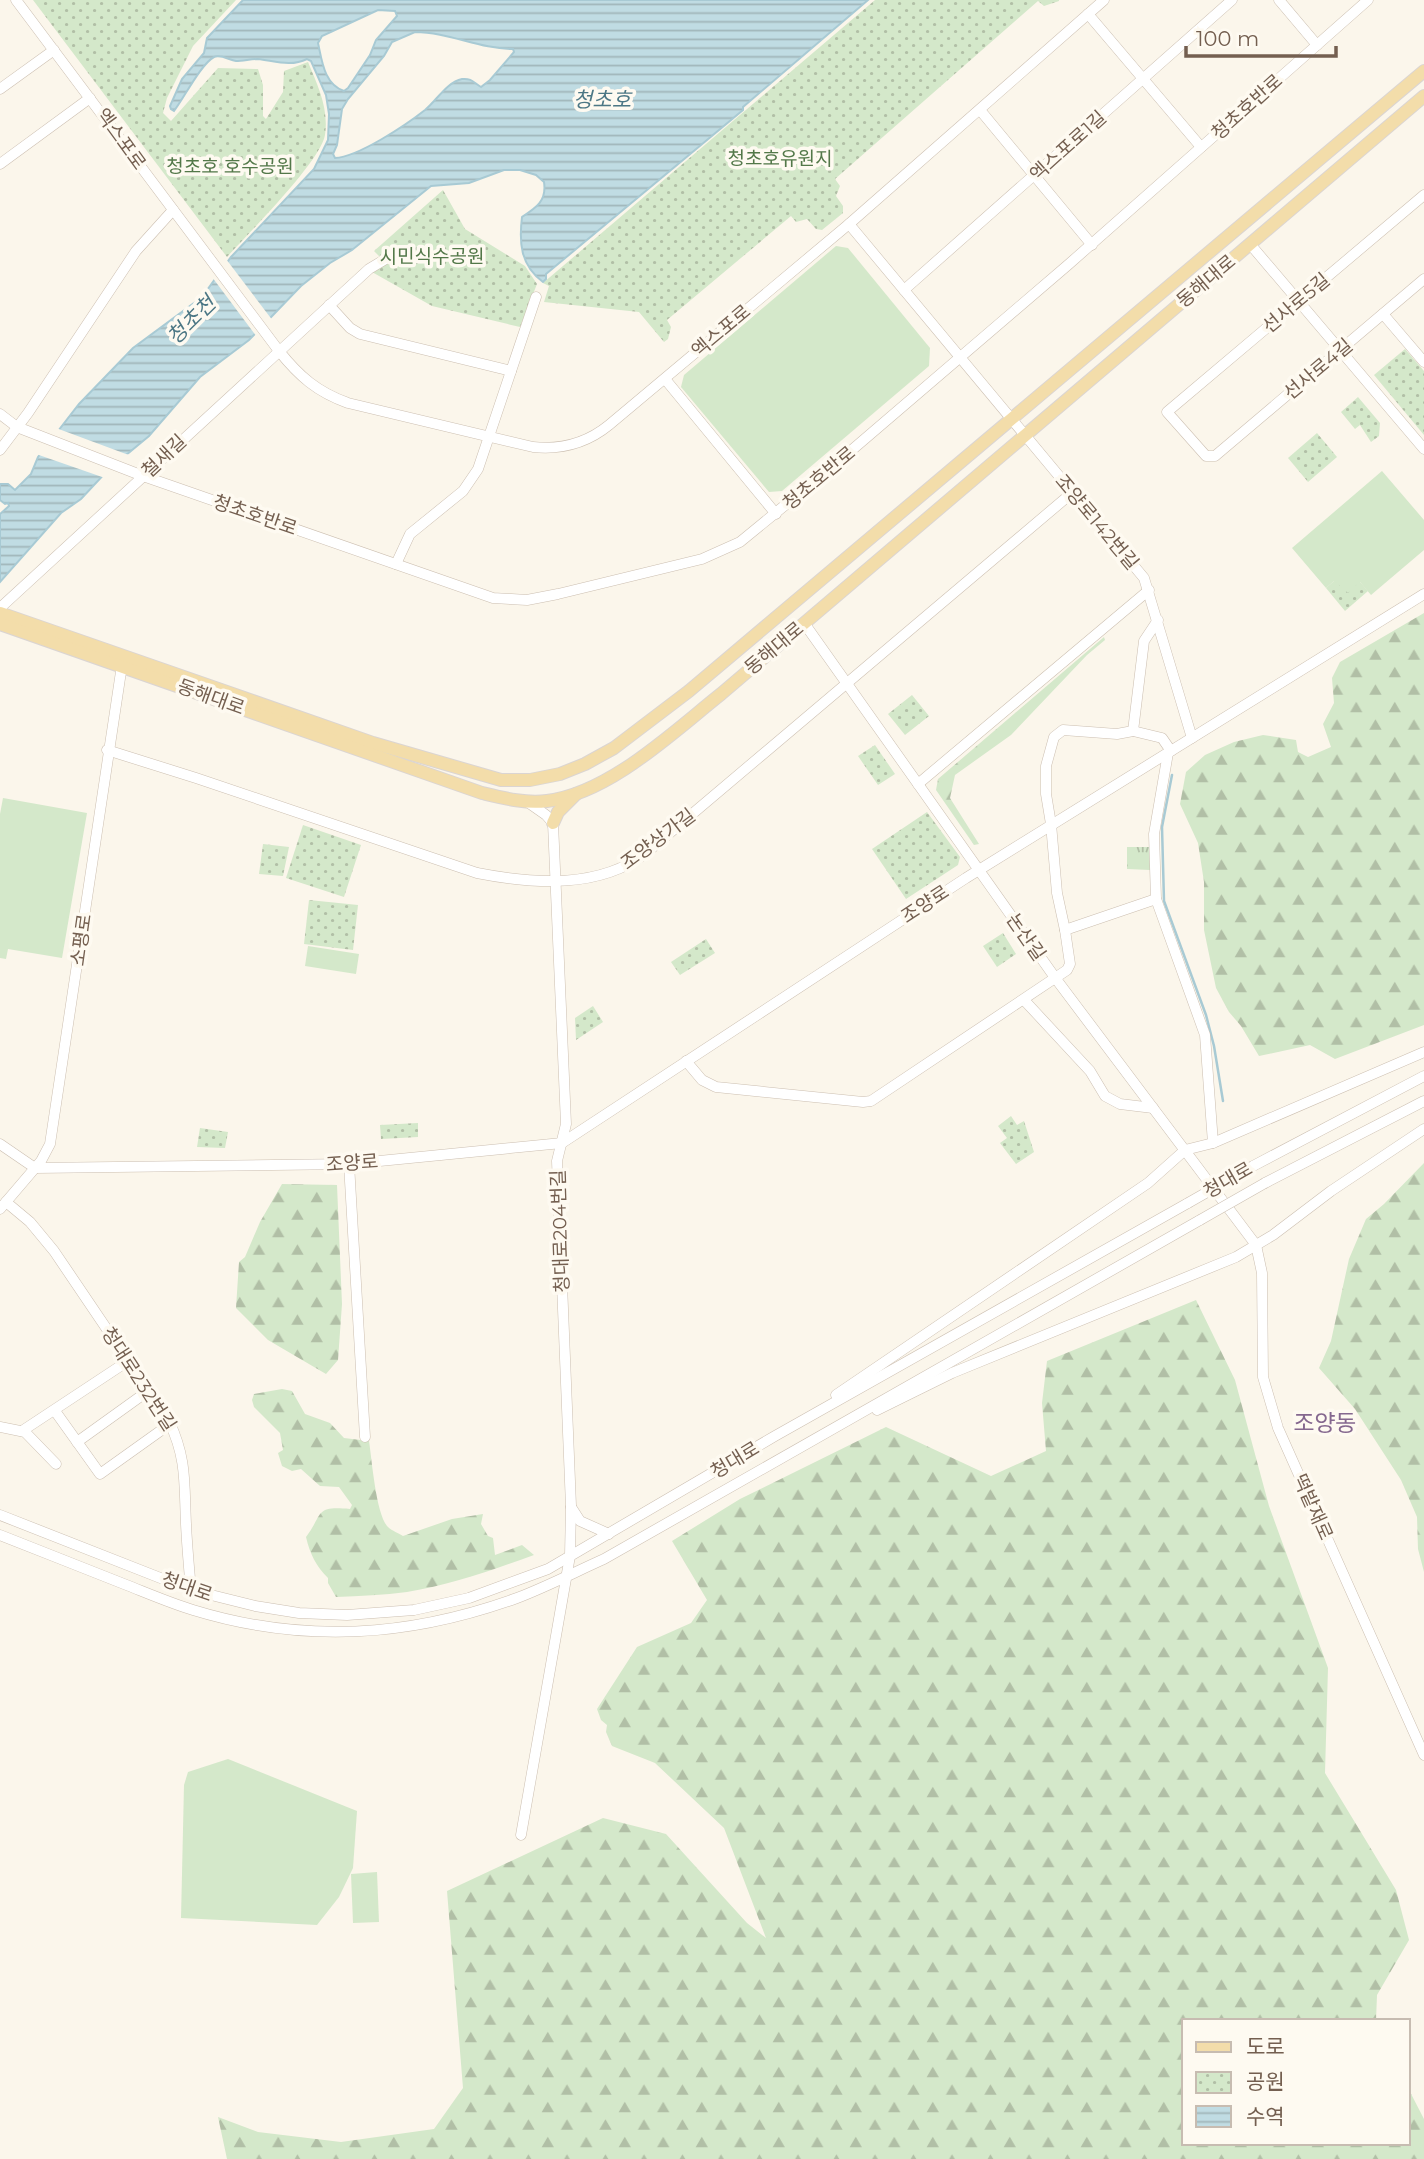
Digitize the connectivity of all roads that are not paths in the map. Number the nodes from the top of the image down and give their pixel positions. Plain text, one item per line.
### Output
1 (16, 0) edge
2 (1104, 0) edge
3 (1232, 0) edge
4 (1279, 0) edge
5 (1368, 0) edge
6 (1088, 14) junction
7 (1317, 45) junction
8 (54, 50) junction
9 (1424, 71) edge
10 (1144, 79) junction
11 (0, 89) edge
12 (1424, 96) edge
13 (90, 98) junction
14 (980, 110) junction
15 (1201, 147) junction
16 (0, 164) edge
17 (1034, 176) junction
18 (1424, 195) edge
19 (173, 210) junction
20 (849, 224) junction
21 (1250, 244) junction
22 (1092, 245) junction
23 (389, 257) dead end
24 (1423, 283) edge
25 (904, 290) junction
26 (536, 297) dead end
27 (1298, 301) junction
28 (329, 305) junction
29 (1383, 314) junction
30 (1340, 350) junction
31 (279, 351) junction
32 (960, 359) junction
33 (1424, 362) edge
34 (511, 371) junction
35 (665, 379) junction
36 (0, 414) edge
37 (1011, 420) junction
38 (17, 428) junction
39 (1024, 435) junction
40 (489, 436) junction
41 (1424, 449) edge
42 (0, 450) edge
43 (1210, 457) joint
44 (143, 476) junction
45 (1073, 492) junction
46 (776, 514) junction
47 (396, 564) junction
48 (1149, 590) junction
49 (1424, 594) edge
50 (0, 610) edge
51 (1158, 620) junction
52 (804, 623) junction
53 (0, 624) edge
54 (123, 660) junction
55 (848, 684) junction
56 (1133, 732) junction
57 (1192, 738) junction
58 (107, 750) junction
59 (1169, 752) junction
60 (918, 784) junction
61 (580, 790) junction
62 (526, 801) junction
63 (553, 823) junction
64 (1051, 824) junction
65 (980, 869) junction
66 (556, 880) junction
67 (1156, 899) junction
68 (1065, 930) junction
69 (1056, 979) junction
70 (1024, 1000) junction
71 (1424, 1052) edge
72 (686, 1061) junction
73 (1424, 1076) edge
74 (1424, 1101) edge
75 (1153, 1108) junction
76 (1424, 1129) edge
77 (562, 1143) junction
78 (1213, 1143) junction
79 (0, 1144) edge
80 (1185, 1150) junction
81 (349, 1164) junction
82 (35, 1168) junction
83 (3, 1206) edge
84 (1256, 1245) junction
85 (128, 1361) junction
86 (148, 1391) junction
87 (55, 1411) junction
88 (170, 1424) junction
89 (0, 1427) edge
90 (22, 1431) junction
91 (775, 1436) junction
92 (365, 1437) dead end
93 (77, 1442) junction
94 (789, 1454) junction
95 (56, 1464) dead end
96 (571, 1506) junction
97 (0, 1514) edge
98 (609, 1534) junction
99 (0, 1535) edge
100 (569, 1556) junction
101 (566, 1576) junction
102 (191, 1590) junction
103 (377, 1613) junction
104 (377, 1630) junction
105 (1424, 1755) edge
106 (521, 1835) dead end

1 - 8 street, 엑스포로
2 - 6 street, 엑스포로
3 - 10 street, 엑스포로1길
4 - 7 street
5 - 7 street, 청초호반로
6 - 10 street
6 - 14 street, 엑스포로
7 - 15 street, 청초호반로
8 - 11 street
8 - 13 street, 엑스포로
9 - 37 main road, 동해대로
10 - 15 street
10 - 17 street, 엑스포로1길
12 - 21 main road, 동해대로
13 - 16 street
13 - 19 street, 엑스포로
14 - 17 street
14 - 20 street, 엑스포로
15 - 22 street, 청초호반로
17 - 22 street
17 - 25 street, 엑스포로1길
18 - 27 street, 선사로5길
19 - 31 street, 엑스포로
19 - 38 street
20 - 25 street, 조양로142번길
20 - 35 street, 엑스포로
21 - 27 street
21 - 39 main road, 동해대로
22 - 32 street, 청초호반로
23 - 28 street, 철새길
24 - 29 street, 선사로4길
25 - 32 street, 조양로142번길
26 - 34 street
27 - 30 street
27 - 43 street, 선사로5길
28 - 31 street, 철새길
28 - 34 street
29 - 30 street, 선사로4길
29 - 33 street
30 - 41 street
30 - 43 street, 선사로4길
31 - 40 street, 엑스포로
31 - 44 street, 철새길
32 - 37 street, 조양로142번길
32 - 46 street, 청초호반로
34 - 40 street
35 - 40 street, 엑스포로
35 - 46 street
36 - 38 street
37 - 39 street, 조양로142번길
37 - 54 main road, 동해대로
38 - 42 street
38 - 44 street, 청초호반로
39 - 45 street, 조양로142번길
39 - 52 main road, 동해대로
40 - 47 street
44 - 47 street, 청초호반로
44 - 50 street, 철새길
45 - 48 street, 조양로142번길
45 - 55 street, 조양상가길
46 - 47 street, 청초호반로
48 - 51 street, 조양로142번길
48 - 60 street
49 - 57 street, 조양로
50 - 54 main road, 동해대로
51 - 56 street
51 - 57 street, 조양로142번길
52 - 55 street, 논산길
52 - 61 main road, 동해대로
53 - 54 main road, 동해대로
54 - 58 street, 소평로
54 - 62 main road, 동해대로
55 - 60 street, 논산길
55 - 66 street, 조양상가길
56 - 59 street
56 - 64 street
57 - 59 street, 조양로
58 - 66 street, 조양상가길
58 - 82 street, 소평로
59 - 64 street, 조양로
59 - 67 street
60 - 65 street, 논산길
61 - 62 main road, 동해대로
61 - 63 main road
62 - 63 street
63 - 66 street, 청대로204번길
64 - 65 street, 조양로
64 - 68 street
65 - 69 street, 논산길
65 - 72 street, 조양로
66 - 77 street, 청대로204번길
67 - 68 street
67 - 78 street
68 - 69 street
69 - 70 street
69 - 75 street, 논산길
70 - 72 street
70 - 75 street
71 - 78 street
72 - 77 street, 조양로
73 - 91 street, 청대로, bridge
74 - 94 street, 청대로, bridge
75 - 80 street, 논산길
76 - 84 street
77 - 81 street, 조양로
77 - 96 street, 청대로204번길
78 - 80 street
79 - 82 street
80 - 84 street, 논산길
80 - 91 street
81 - 82 street, 조양로
81 - 92 street
82 - 83 street, 소평로
83 - 85 street, 청대로232번길
84 - 94 street
84 - 105 street, 떡밭재로
85 - 86 street, 청대로232번길
85 - 87 street
86 - 88 street, 청대로232번길
86 - 93 street
87 - 90 street
87 - 93 street
88 - 93 street
88 - 102 street, 청대로232번길
89 - 90 street
90 - 95 street
91 - 98 street, 청대로
94 - 101 street, 청대로
96 - 98 street
96 - 100 street, 청대로204번길
97 - 102 street, 청대로
98 - 100 street, 청대로
99 - 104 street, 청대로
100 - 101 street, 청대로204번길
100 - 103 street, 청대로
101 - 104 street, 청대로
101 - 106 street
102 - 103 street, 청대로
103 - 104 street

